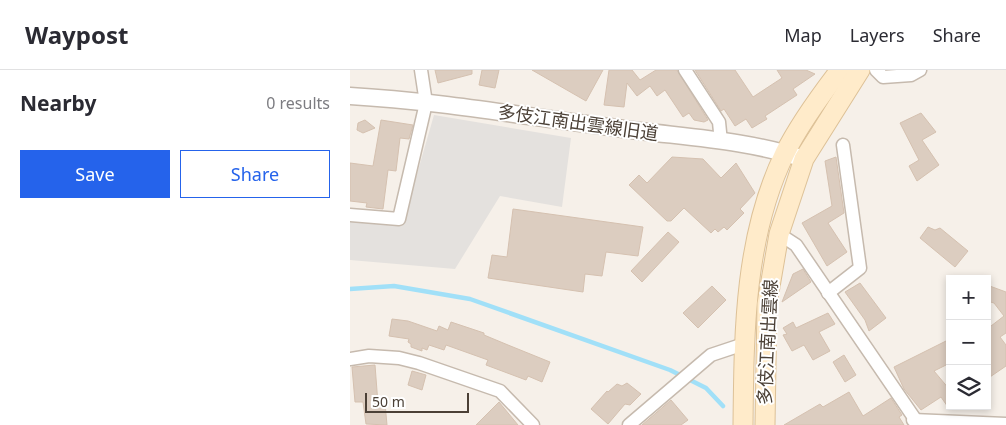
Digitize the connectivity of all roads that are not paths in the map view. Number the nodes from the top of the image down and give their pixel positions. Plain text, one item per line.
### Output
1 (421, 70) edge
2 (685, 70) edge
3 (840, 70) edge
4 (860, 70) edge
5 (876, 70) edge
6 (920, 70) edge
7 (350, 96) edge
8 (426, 103) junction
9 (721, 142) junction
10 (843, 144) dead end
11 (785, 153) junction
12 (804, 158) junction
13 (350, 215) edge
14 (779, 234) junction
15 (828, 293) junction
16 (744, 344) junction
17 (350, 358) edge
18 (916, 422) edge
19 (1006, 424) edge
20 (533, 425) edge
21 (629, 425) edge
22 (744, 425) edge
23 (765, 425) edge

1 - 8 street
2 - 9 street
3 - 11 main road, 多伎江南出雲線
4 - 12 main road, 多伎江南出雲線
5 - 6 street
7 - 8 street, 多伎江南出雲線旧道
8 - 9 street, 多伎江南出雲線旧道
8 - 13 street
9 - 11 street, 多伎江南出雲線旧道
10 - 15 street
11 - 12 street, 多伎江南出雲線旧道
11 - 16 main road, 多伎江南出雲線
12 - 14 main road, 多伎江南出雲線
14 - 15 street
14 - 23 main road, 多伎江南出雲線
15 - 18 street
16 - 21 street
16 - 22 main road, 多伎江南出雲線
17 - 20 street
18 - 19 street

